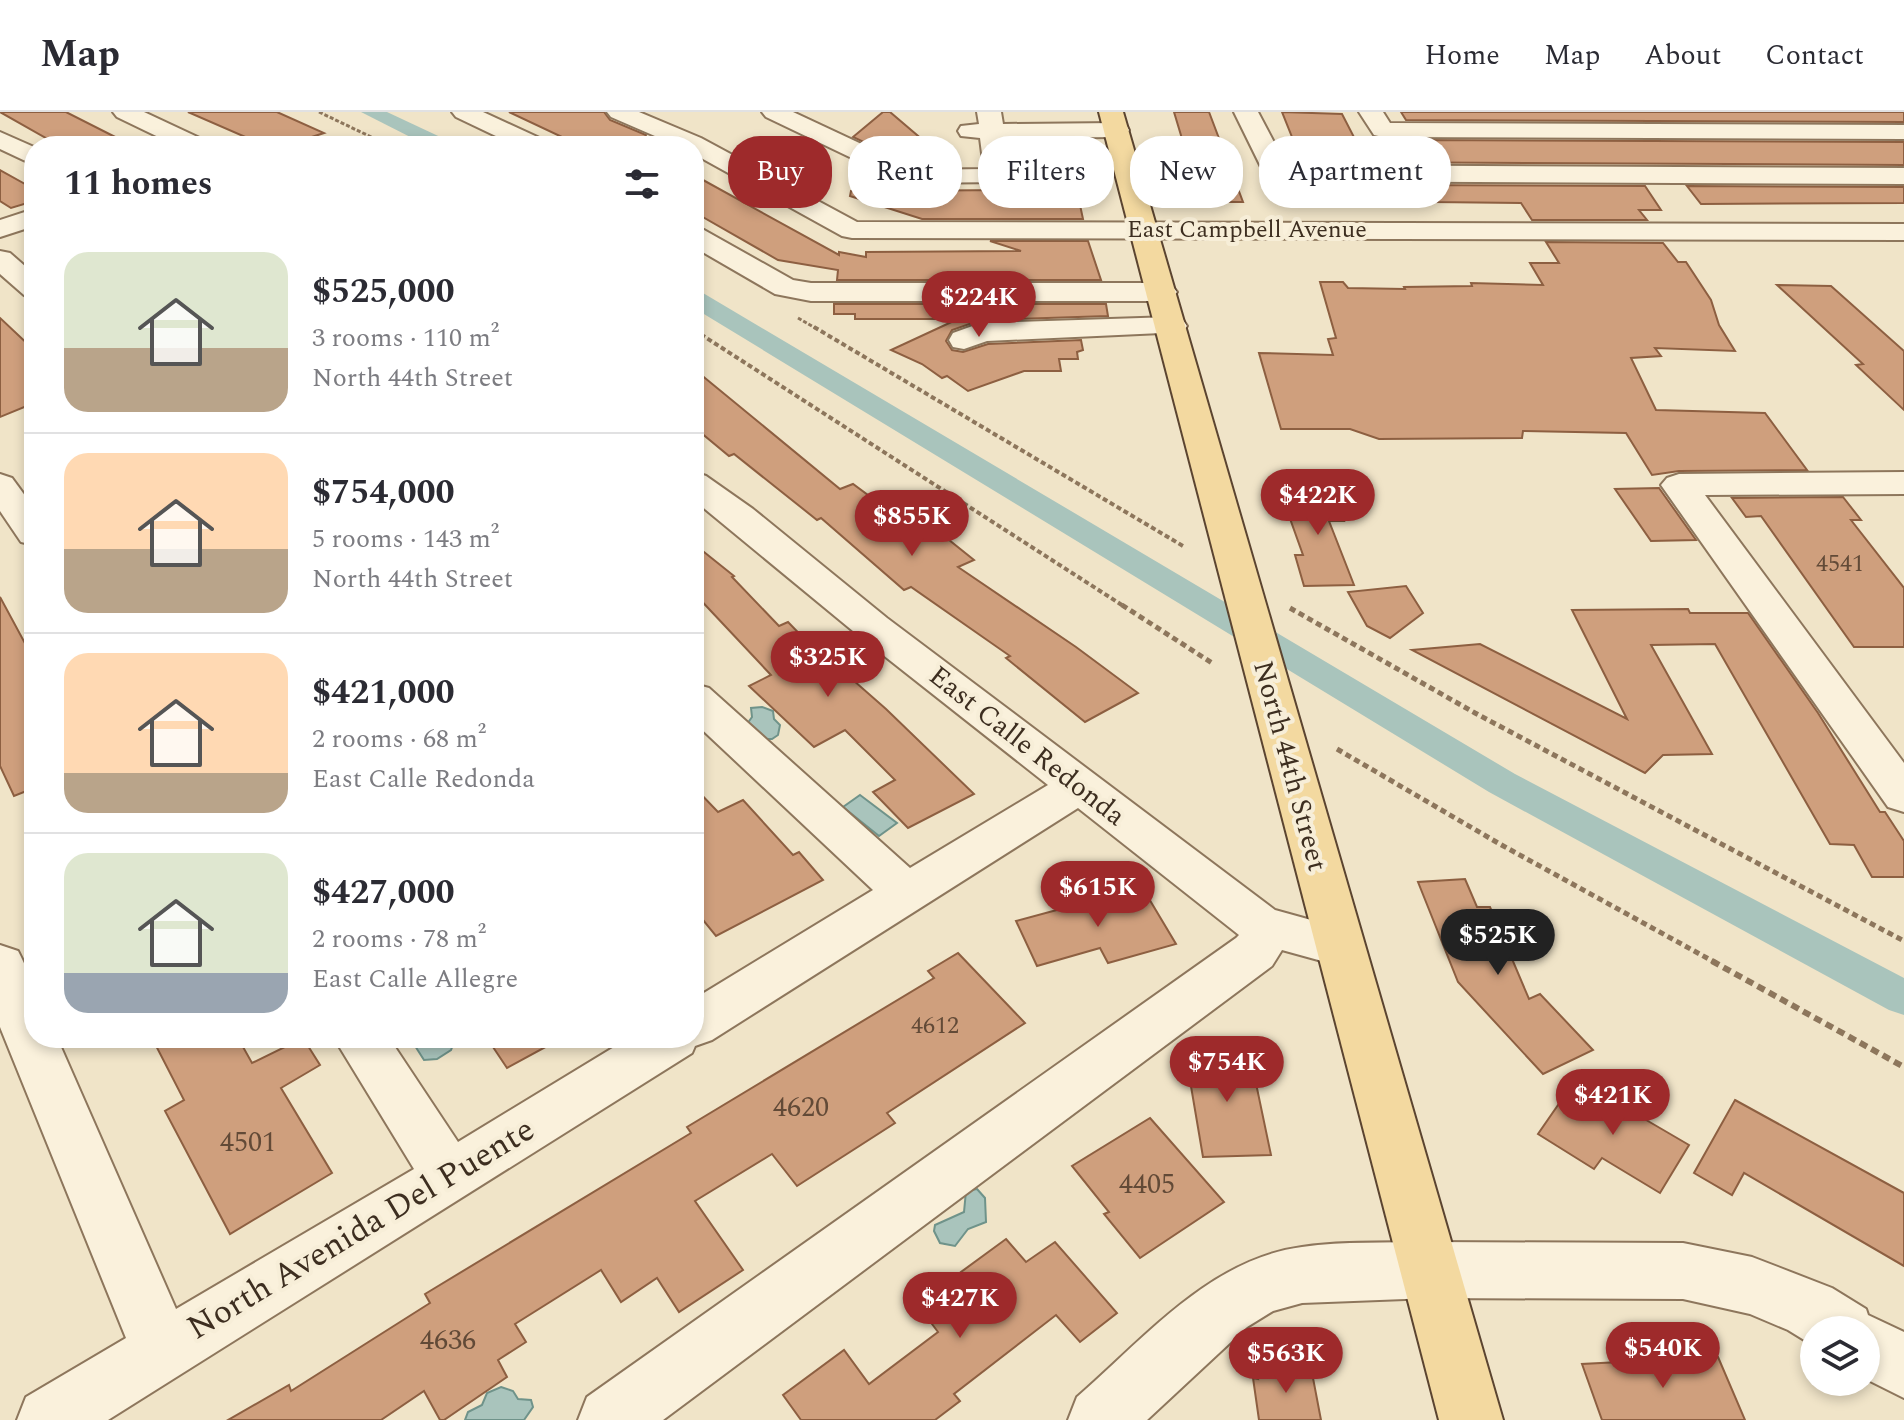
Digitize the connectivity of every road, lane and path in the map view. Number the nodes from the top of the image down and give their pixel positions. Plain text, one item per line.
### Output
1 (125, 112) edge
2 (319, 112) edge
3 (464, 112) edge
4 (619, 112) edge
5 (774, 112) edge
6 (1246, 112) edge
7 (1114, 121) edge
8 (1377, 121) edge
9 (984, 125) edge
10 (1904, 132) edge
11 (176, 136) edge
12 (369, 136) edge
13 (516, 136) edge
14 (676, 136) edge
15 (0, 139) edge
16 (704, 150) edge
17 (24, 152) edge
18 (1904, 176) edge
19 (24, 221) edge
20 (0, 229) edge
21 (1143, 230) junction
22 (1777, 231) junction
23 (1904, 232) edge
24 (704, 242) edge
25 (1802, 257) dead end
26 (0, 259) edge
27 (24, 280) edge
28 (1162, 292) junction
29 (793, 315) dead end
30 (1172, 326) junction
31 (704, 336) edge
32 (964, 340) dead end
33 (1892, 480) edge
34 (0, 485) edge
35 (704, 490) edge
36 (24, 520) edge
37 (1183, 546) dead end
38 (1290, 608) dead end
39 (1212, 663) dead end
40 (704, 707) edge
41 (1337, 749) dead end
42 (1080, 786) junction
43 (1904, 796) edge
44 (907, 893) junction
45 (1270, 929) junction
46 (1904, 941) edge
47 (1340, 947) junction
48 (0, 965) edge
49 (704, 1016) edge
50 (24, 1022) edge
51 (35, 1048) edge
52 (366, 1048) edge
53 (652, 1048) edge
54 (1904, 1067) edge
55 (450, 1177) junction
56 (1431, 1270) junction
57 (1821, 1316) edge
58 (162, 1350) junction
59 (1880, 1352) edge
60 (1904, 1367) edge
61 (49, 1420) edge
62 (610, 1420) edge
63 (1100, 1420) edge
64 (1471, 1420) edge

1 - 11 street
2 - 12 path
3 - 13 street
4 - 14 street, East Campbell Avenue
5 - 9 street
6 - 18 street
7 - 9 street
7 - 21 main road, North 44th Street
8 - 10 street
15 - 17 street
16 - 21 street, East Campbell Avenue
19 - 20 street
21 - 22 street, East Campbell Avenue
21 - 28 main road, North 44th Street
22 - 23 street, East Campbell Avenue
22 - 25 street
24 - 28 street
26 - 27 street
28 - 30 main road, North 44th Street
29 - 37 path
30 - 32 street
30 - 47 main road, North 44th Street
31 - 39 path
33 - 43 street
34 - 36 street
35 - 42 street, East Calle Redonda
38 - 46 path
40 - 44 street
41 - 54 path
42 - 44 street, North Avenida Del Puente
42 - 45 street, East Calle Redonda
44 - 49 street, North Avenida Del Puente
45 - 47 street, East Calle Redonda
45 - 62 street
47 - 56 main road, North 44th Street
48 - 50 street
51 - 58 street
52 - 55 street
53 - 55 street, North Avenida Del Puente
55 - 58 street, North Avenida Del Puente
56 - 57 street
56 - 63 street
56 - 64 main road, North 44th Street
58 - 61 street, North Avenida Del Puente
59 - 60 street

